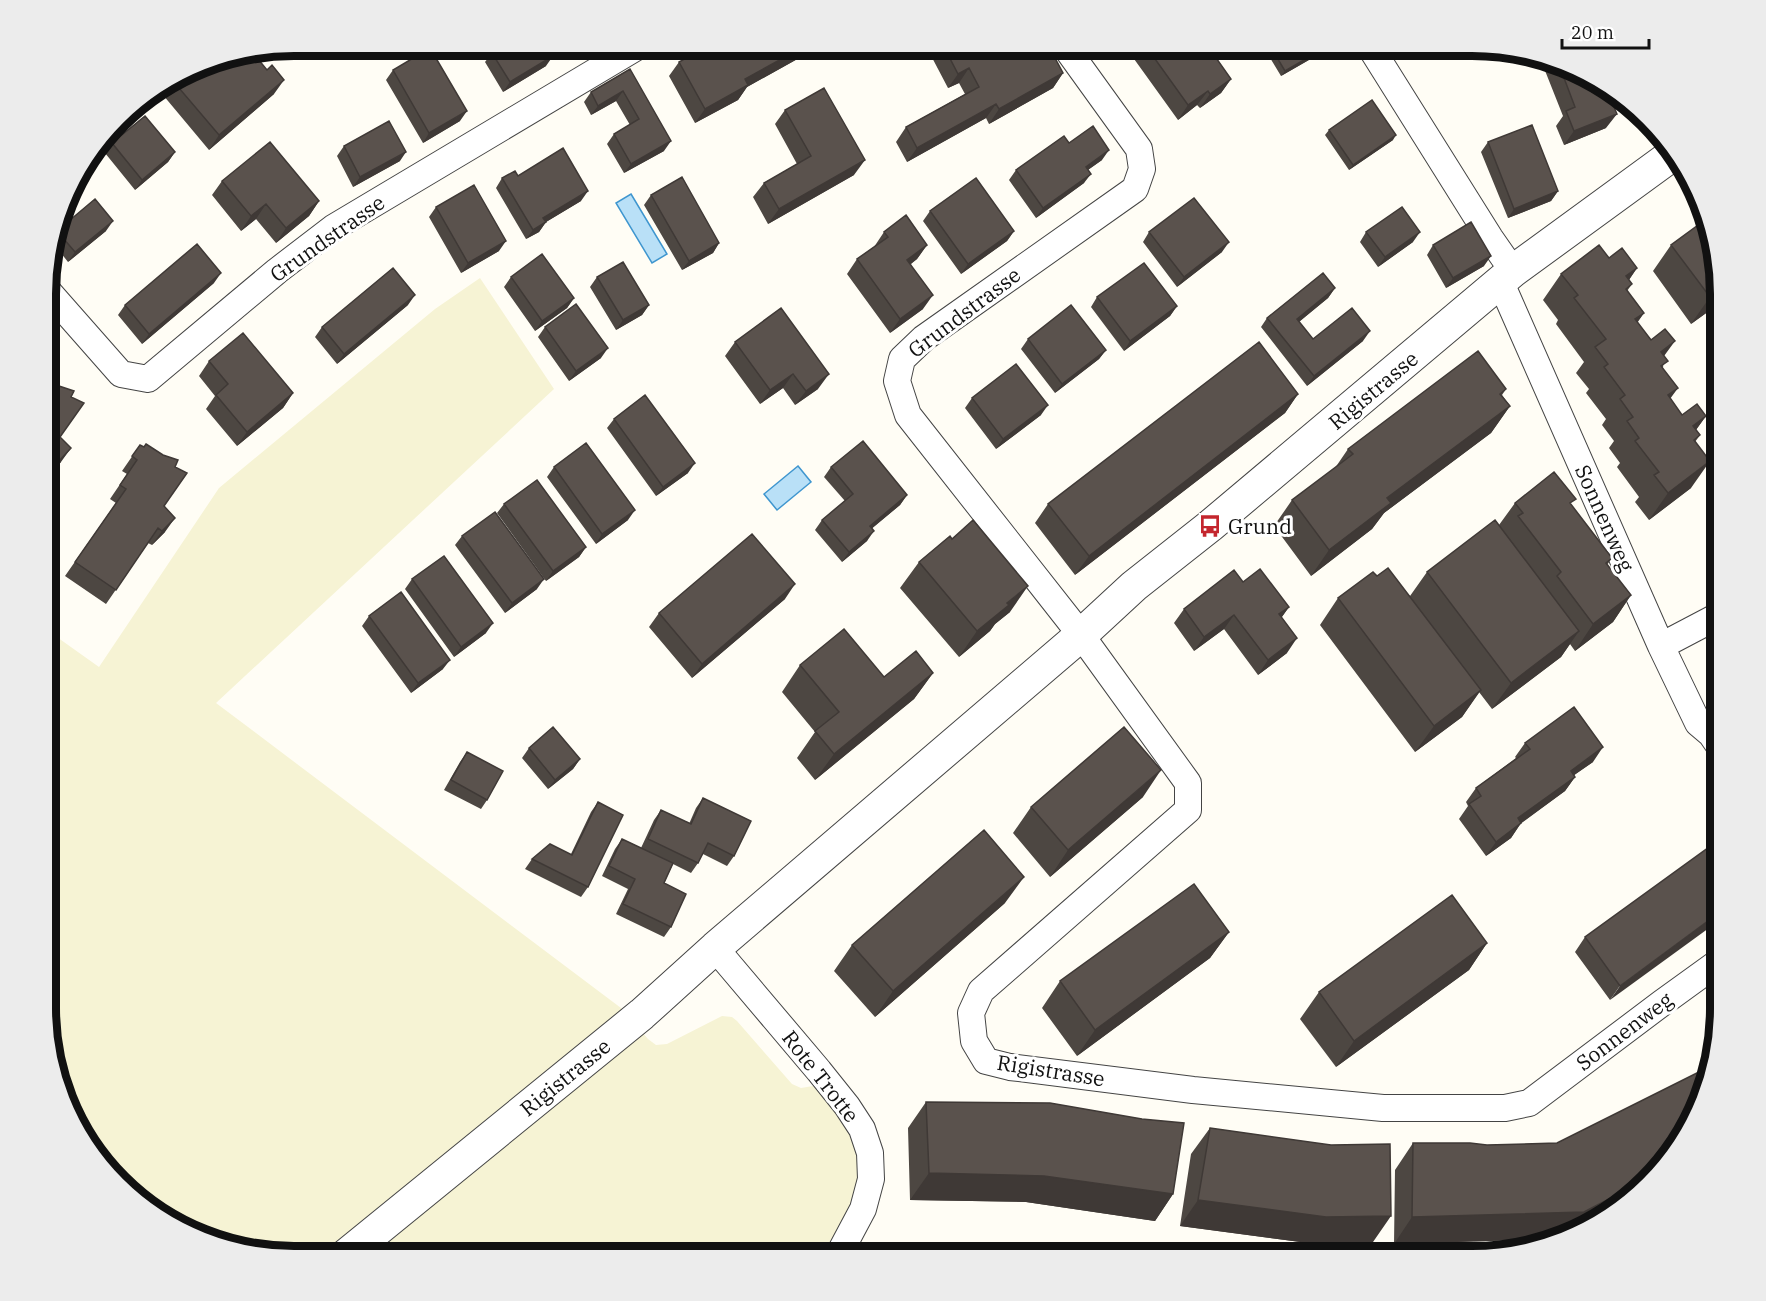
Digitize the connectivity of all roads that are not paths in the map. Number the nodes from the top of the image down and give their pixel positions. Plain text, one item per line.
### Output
1 (622, 56) edge
2 (1072, 56) edge
3 (1376, 56) edge
4 (1668, 158) edge
5 (1507, 277) junction
6 (56, 300) edge
7 (1710, 620) edge
8 (1081, 635) junction
9 (1662, 646) junction
10 (1710, 733) edge
11 (715, 948) junction
12 (1710, 968) edge
13 (1529, 1103) joint
14 (357, 1246) edge
15 (843, 1246) edge

1 - 6 street, Grundstrasse
2 - 8 street, Grundstrasse
3 - 5 street, Sonnenweg
4 - 5 street, Rigistrasse
5 - 8 street, Rigistrasse
5 - 9 street, Sonnenweg
7 - 9 street
8 - 11 street, Rigistrasse
8 - 13 street, Rigistrasse
9 - 10 street, Sonnenweg
11 - 14 street, Rigistrasse
11 - 15 street, Rote Trotte
12 - 13 street, Sonnenweg

